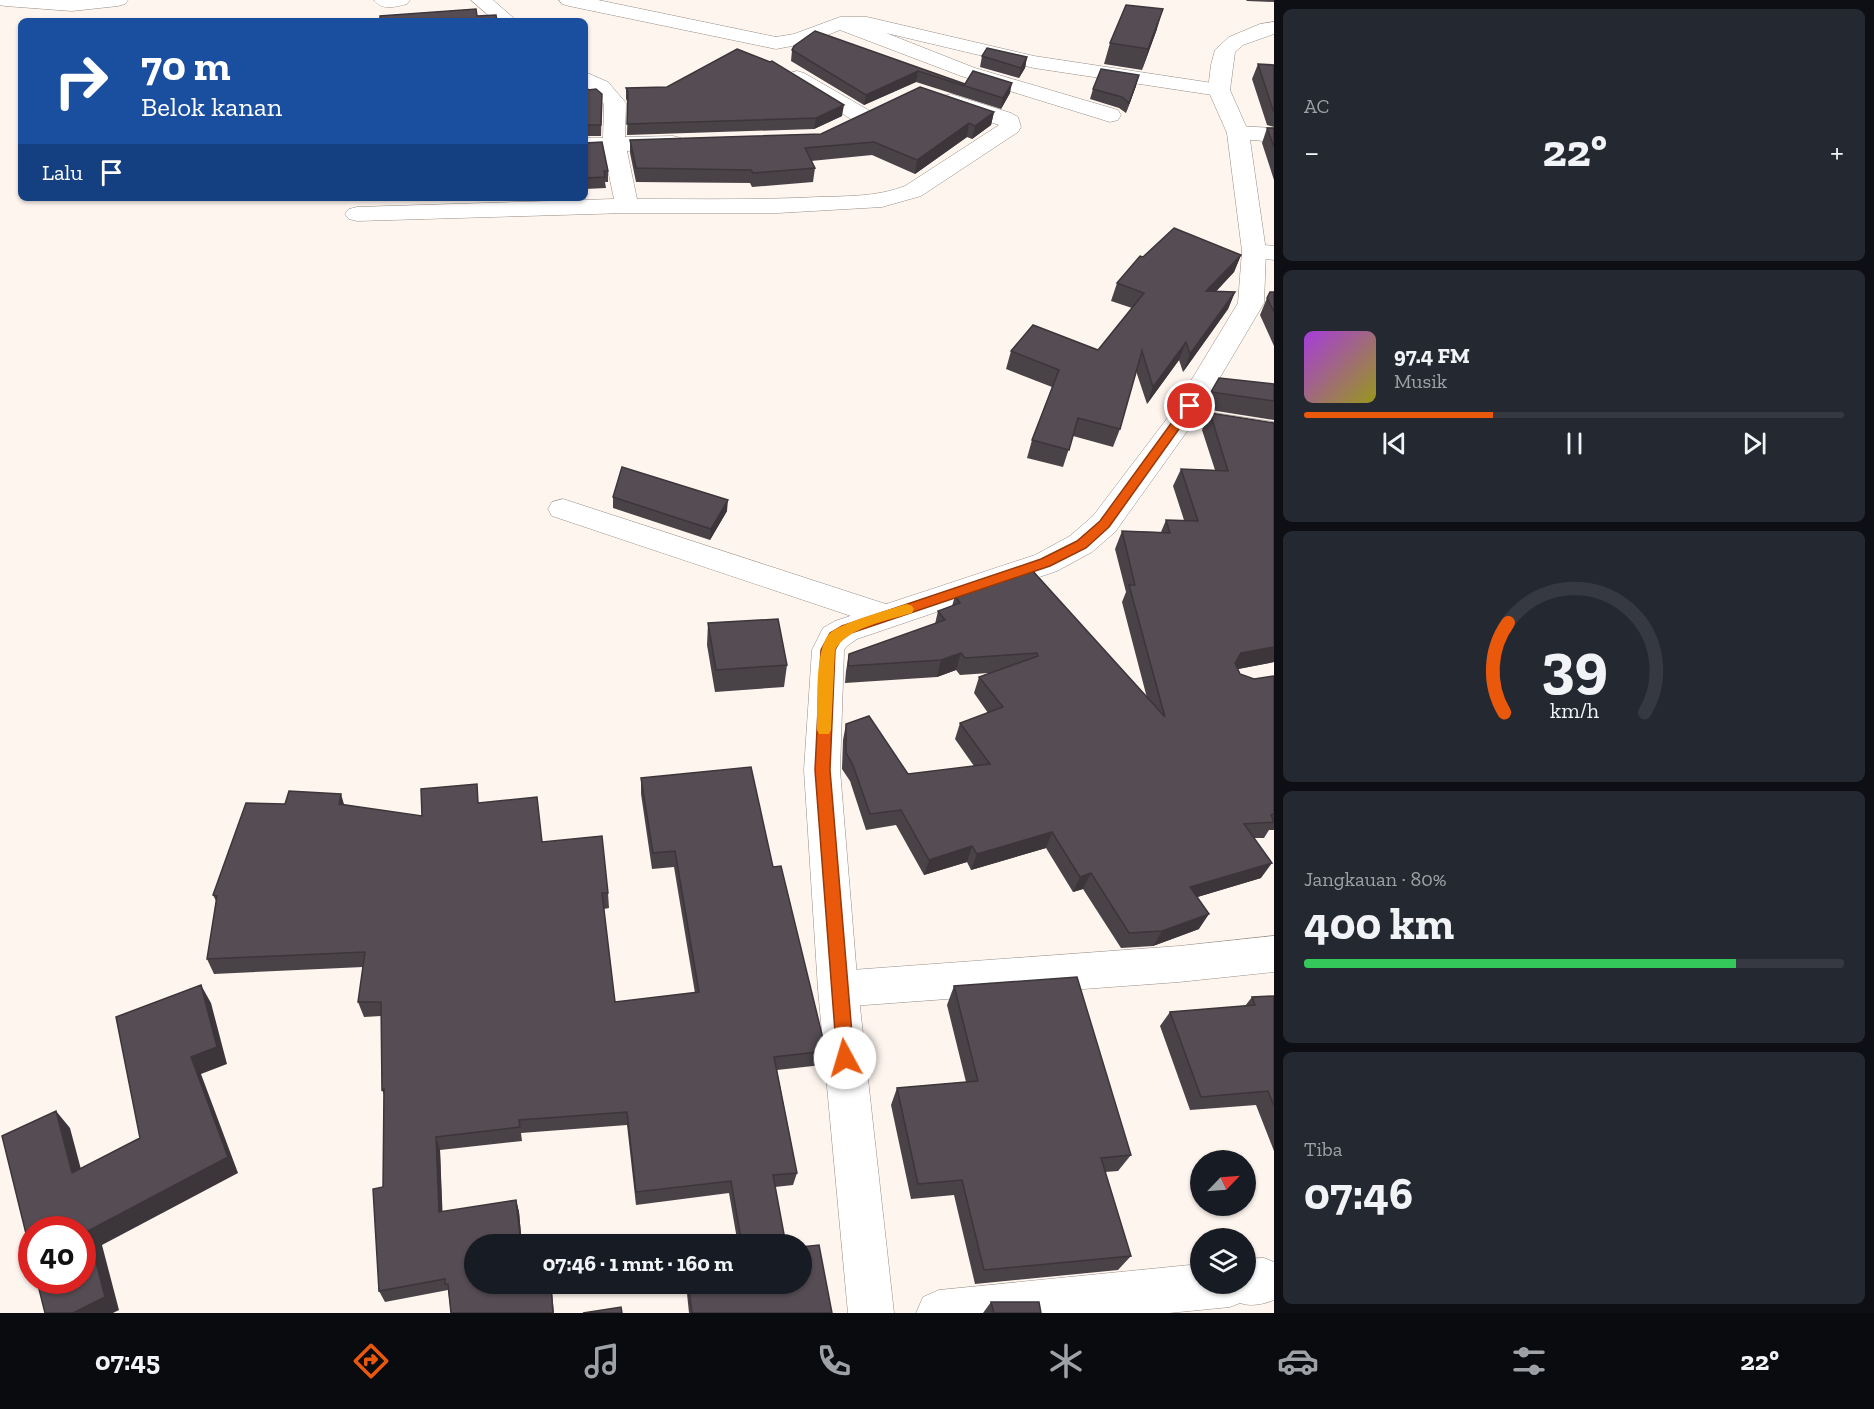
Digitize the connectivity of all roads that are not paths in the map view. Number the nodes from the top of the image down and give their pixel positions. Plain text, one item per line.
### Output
1 (5, 0) edge
2 (118, 0) edge
3 (384, 0) edge
4 (400, 0) edge
5 (481, 0) edge
6 (569, 0) edge
7 (503, 18) edge
8 (840, 23) junction
9 (1274, 28) edge
10 (796, 39) junction
11 (588, 80) edge
12 (1219, 90) junction
13 (932, 94) edge
14 (884, 105) edge
15 (1110, 115) dead end
16 (862, 116) junction
17 (840, 128) edge
18 (1238, 134) junction
19 (1274, 135) edge
20 (696, 142) edge
21 (614, 144) junction
22 (588, 145) edge
23 (627, 206) junction
24 (357, 214) dead end
25 (1264, 252) edge
26 (1183, 417) junction
27 (1274, 431) edge
28 (563, 509) dead end
29 (887, 616) junction
30 (1274, 954) edge
31 (838, 989) junction
32 (1190, 1288) edge
33 (871, 1313) edge
34 (939, 1313) edge

1 - 2 street
3 - 4 street
5 - 7 street
6 - 10 street
8 - 10 street
8 - 12 street
8 - 15 street
9 - 12 street
10 - 16 street
11 - 21 street
12 - 18 street
13 - 23 street
14 - 16 street
16 - 17 street
18 - 19 street
18 - 25 street
20 - 21 street
21 - 22 street
21 - 23 street
23 - 24 street
25 - 26 street
26 - 27 street
26 - 29 street
28 - 29 street
29 - 31 street
30 - 31 street
31 - 33 street
32 - 34 street

